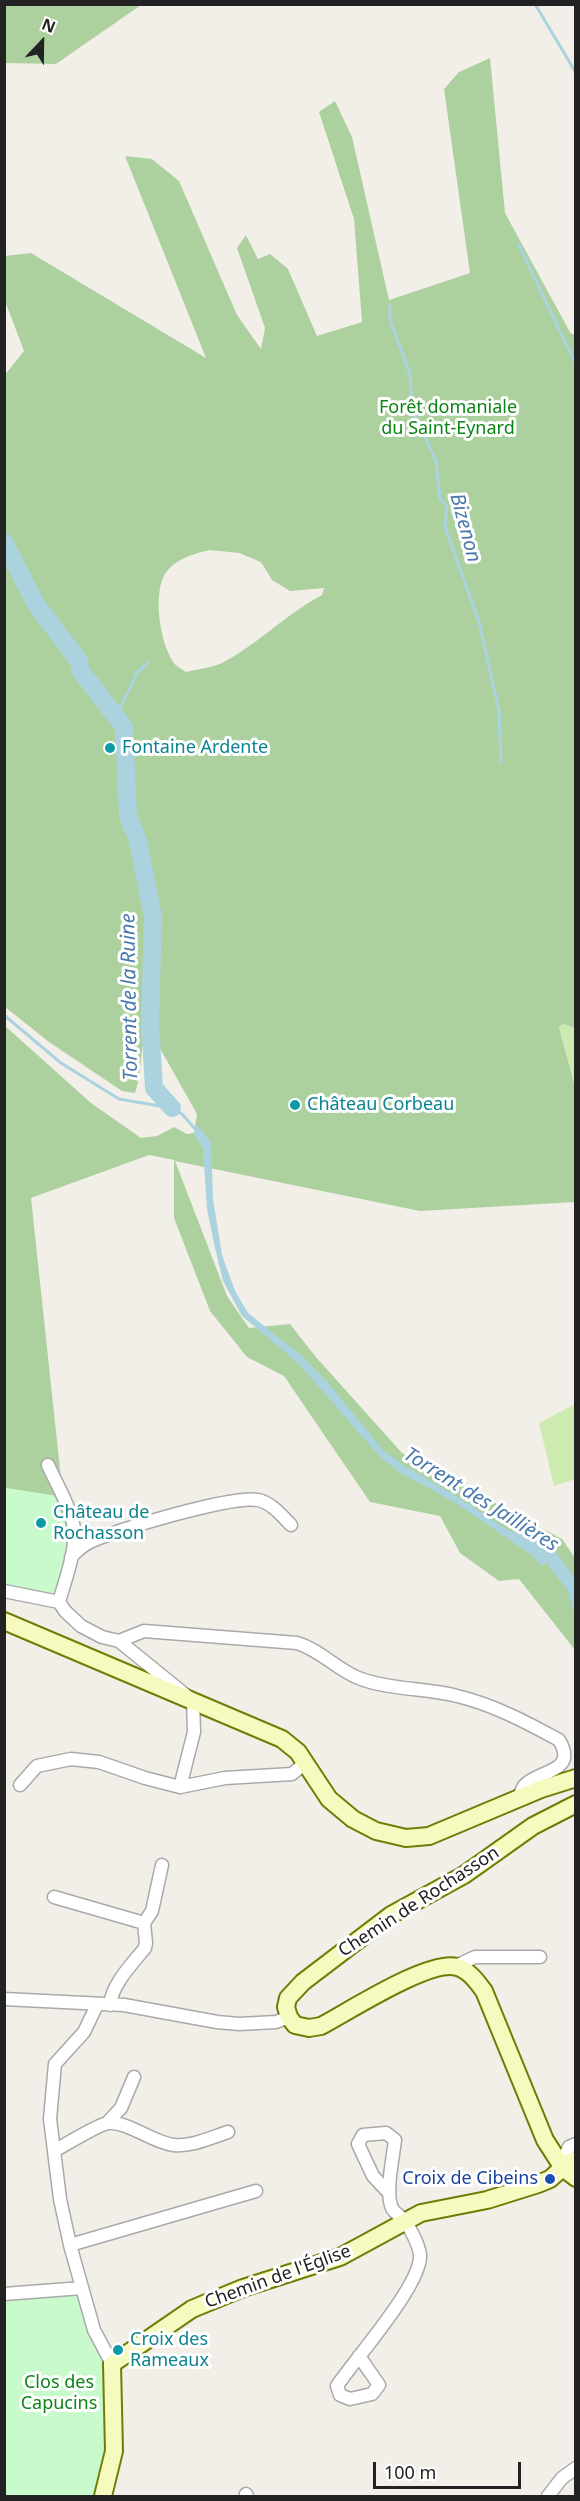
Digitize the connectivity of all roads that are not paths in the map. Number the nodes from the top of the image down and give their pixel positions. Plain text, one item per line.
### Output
1 (48, 1465) dead end
2 (291, 1525) dead end
3 (70, 1557) junction
4 (4, 1591) edge
5 (59, 1602) junction
6 (4, 1621) edge
7 (119, 1641) junction
8 (193, 1701) junction
9 (305, 1763) junction
10 (576, 1778) edge
11 (20, 1785) dead end
12 (180, 1787) junction
13 (518, 1799) junction
14 (576, 1804) edge
15 (162, 1865) dead end
16 (54, 1897) dead end
17 (144, 1923) junction
18 (540, 1957) dead end
19 (456, 1966) junction
20 (4, 1999) edge
21 (96, 2005) junction
22 (110, 2005) junction
23 (289, 2017) junction
24 (134, 2077) dead end
25 (107, 2123) junction
26 (228, 2132) dead end
27 (576, 2144) edge
28 (54, 2151) junction
29 (569, 2168) edge
30 (256, 2191) dead end
31 (388, 2192) junction
32 (405, 2221) junction
33 (70, 2245) junction
34 (82, 2288) junction
35 (4, 2294) edge
36 (359, 2356) dead end
37 (112, 2364) junction
38 (576, 2468) edge
39 (103, 2496) edge
40 (548, 2496) edge

1 - 3 street
2 - 3 street
3 - 5 street
4 - 5 street
5 - 7 street
6 - 8 street
7 - 8 street
7 - 13 street
8 - 9 street
8 - 12 street
9 - 12 street
9 - 13 street
10 - 13 street
11 - 12 street
14 - 23 street, Chemin de Rochasson
15 - 17 street
16 - 17 street
17 - 22 street
18 - 19 street
19 - 23 street
19 - 29 street
20 - 21 street
21 - 22 street
21 - 28 street
22 - 23 street
24 - 25 street
25 - 26 street
25 - 28 street
27 - 29 street
28 - 33 street
29 - 32 street, Chemin de l'Église
30 - 33 street
31 - 31 street
31 - 32 street
32 - 36 street
32 - 37 street, Chemin de l'Église
33 - 34 street
34 - 35 street
34 - 37 street
37 - 39 street
38 - 40 street

